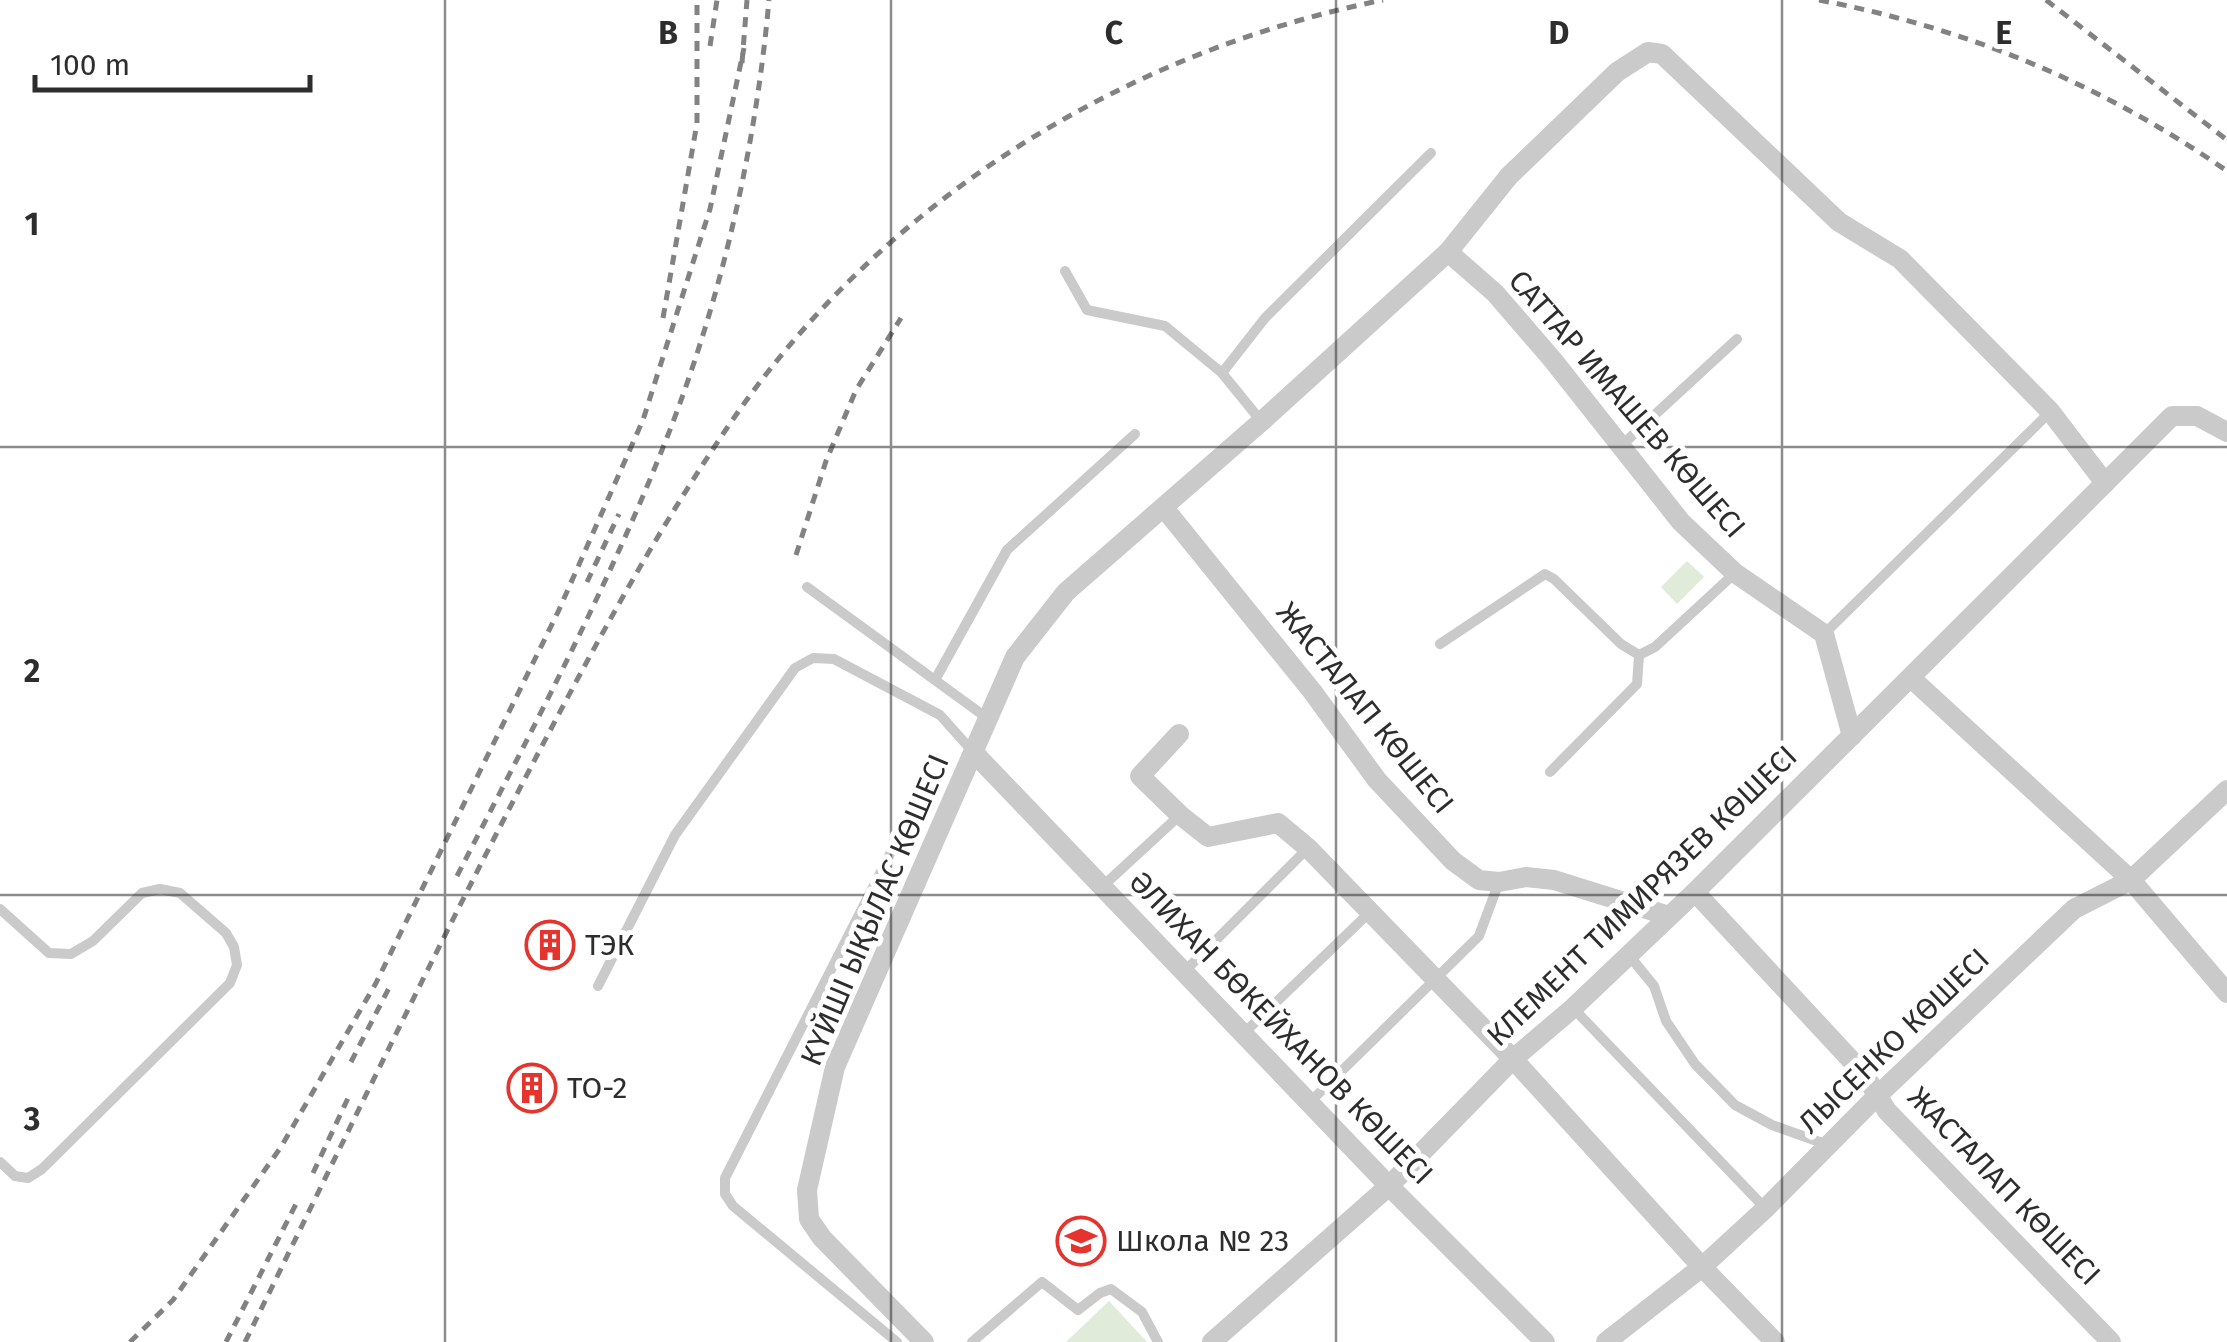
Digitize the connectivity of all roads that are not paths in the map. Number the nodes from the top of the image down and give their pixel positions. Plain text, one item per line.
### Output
1 (1431, 153) dead end
2 (1448, 252) junction
3 (1065, 271) dead end
4 (1737, 339) dead end
5 (1222, 373) junction
6 (2050, 411) junction
7 (1262, 422) junction
8 (2227, 432) edge
9 (1135, 434) dead end
10 (1621, 446) junction
11 (2105, 484) junction
12 (1164, 508) junction
13 (1735, 573) junction
14 (807, 587) dead end
15 (1824, 634) junction
16 (1440, 644) dead end
17 (1638, 655) junction
18 (1911, 678) junction
19 (935, 680) junction
20 (988, 718) junction
21 (1179, 734) dead end
22 (1852, 736) junction
23 (975, 754) junction
24 (1550, 772) dead end
25 (2227, 790) edge
26 (1180, 816) junction
27 (893, 848) dead end
28 (1308, 848) junction
29 (2131, 880) junction
30 (1498, 882) junction
31 (1103, 886) junction
32 (1695, 892) junction
33 (0, 908) edge
34 (1370, 912) junction
35 (1669, 916) junction
36 (1627, 953) junction
37 (1183, 972) junction
38 (2222, 978) edge
39 (1435, 979) junction
40 (598, 986) dead end
41 (1574, 1008) junction
42 (1243, 1034) junction
43 (1513, 1059) junction
44 (1877, 1096) junction
45 (1309, 1103) junction
46 (1829, 1145) junction
47 (0, 1162) edge
48 (1389, 1186) junction
49 (1766, 1209) junction
50 (1702, 1268) junction
51 (916, 1340) edge
52 (897, 1342) edge
53 (972, 1342) edge
54 (1158, 1342) edge
55 (1212, 1342) edge
56 (1545, 1342) edge
57 (1606, 1342) edge
58 (1775, 1342) edge
59 (2112, 1342) edge

1 - 5 lane
2 - 6 street, КҮЙШІ ЫҚЫЛАС КӨШЕСІ
2 - 7 street, КҮЙШІ ЫҚЫЛАС КӨШЕСІ
2 - 10 street, САТТАР ИМАШЕВ КӨШЕСІ
3 - 5 lane
4 - 10 lane
5 - 7 lane
6 - 11 street
6 - 15 lane
7 - 12 street, КҮЙШІ ЫҚЫЛАС КӨШЕСІ
8 - 11 street, КЛЕМЕНТ ТИМИРЯЗЕВ КӨШЕСІ
9 - 19 lane
10 - 13 street, САТТАР ИМАШЕВ КӨШЕСІ
11 - 18 street, КЛЕМЕНТ ТИМИРЯЗЕВ КӨШЕСІ
12 - 20 street, КҮЙШІ ЫҚЫЛАС КӨШЕСІ
12 - 30 street, ЖАСТАЛАП КӨШЕСІ
13 - 15 street, САТТАР ИМАШЕВ КӨШЕСІ
13 - 17 lane
14 - 19 lane
15 - 22 street
16 - 17 lane
17 - 24 lane
18 - 22 street, КЛЕМЕНТ ТИМИРЯЗЕВ КӨШЕСІ
18 - 29 street
19 - 20 lane
20 - 23 street, КҮЙШІ ЫҚЫЛАС КӨШЕСІ
21 - 26 street
22 - 32 street, КЛЕМЕНТ ТИМИРЯЗЕВ КӨШЕСІ
23 - 31 street, ӘЛИХАН БӨКЕЙХАНОВ КӨШЕСI
23 - 40 lane
23 - 51 street, КҮЙШІ ЫҚЫЛАС КӨШЕСІ
25 - 29 street, ЛЫСЕНКО КӨШЕСІ
26 - 28 street
26 - 31 lane
27 - 52 lane
28 - 34 street
28 - 37 lane
29 - 38 street
29 - 44 street, ЛЫСЕНКО КӨШЕСІ
30 - 35 street, ЖАСТАЛАП КӨШЕСІ
30 - 39 lane
31 - 37 street, ӘЛИХАН БӨКЕЙХАНОВ КӨШЕСI
32 - 35 street, КЛЕМЕНТ ТИМИРЯЗЕВ КӨШЕСІ
32 - 44 street, ЖАСТАЛАП КӨШЕСІ
33 - 47 lane
34 - 39 street
34 - 42 lane
35 - 36 street, КЛЕМЕНТ ТИМИРЯЗЕВ КӨШЕСІ
36 - 41 street, КЛЕМЕНТ ТИМИРЯЗЕВ КӨШЕСІ
36 - 46 lane
37 - 42 street, ӘЛИХАН БӨКЕЙХАНОВ КӨШЕСI
39 - 43 street
39 - 45 lane
41 - 43 street, КЛЕМЕНТ ТИМИРЯЗЕВ КӨШЕСІ
41 - 49 lane
42 - 45 street, ӘЛИХАН БӨКЕЙХАНОВ КӨШЕСI
43 - 48 street, КЛЕМЕНТ ТИМИРЯЗЕВ КӨШЕСІ
43 - 50 street
44 - 46 street, ЛЫСЕНКО КӨШЕСІ
44 - 59 street, ЖАСТАЛАП КӨШЕСІ
45 - 48 street, ӘЛИХАН БӨКЕЙХАНОВ КӨШЕСI
46 - 49 street, ЛЫСЕНКО КӨШЕСІ
48 - 55 street, КЛЕМЕНТ ТИМИРЯЗЕВ КӨШЕСІ
48 - 56 street, ӘЛИХАН БӨКЕЙХАНОВ КӨШЕСI
49 - 50 street, ЛЫСЕНКО КӨШЕСІ
50 - 57 street, ЛЫСЕНКО КӨШЕСІ
50 - 58 street
53 - 54 lane

